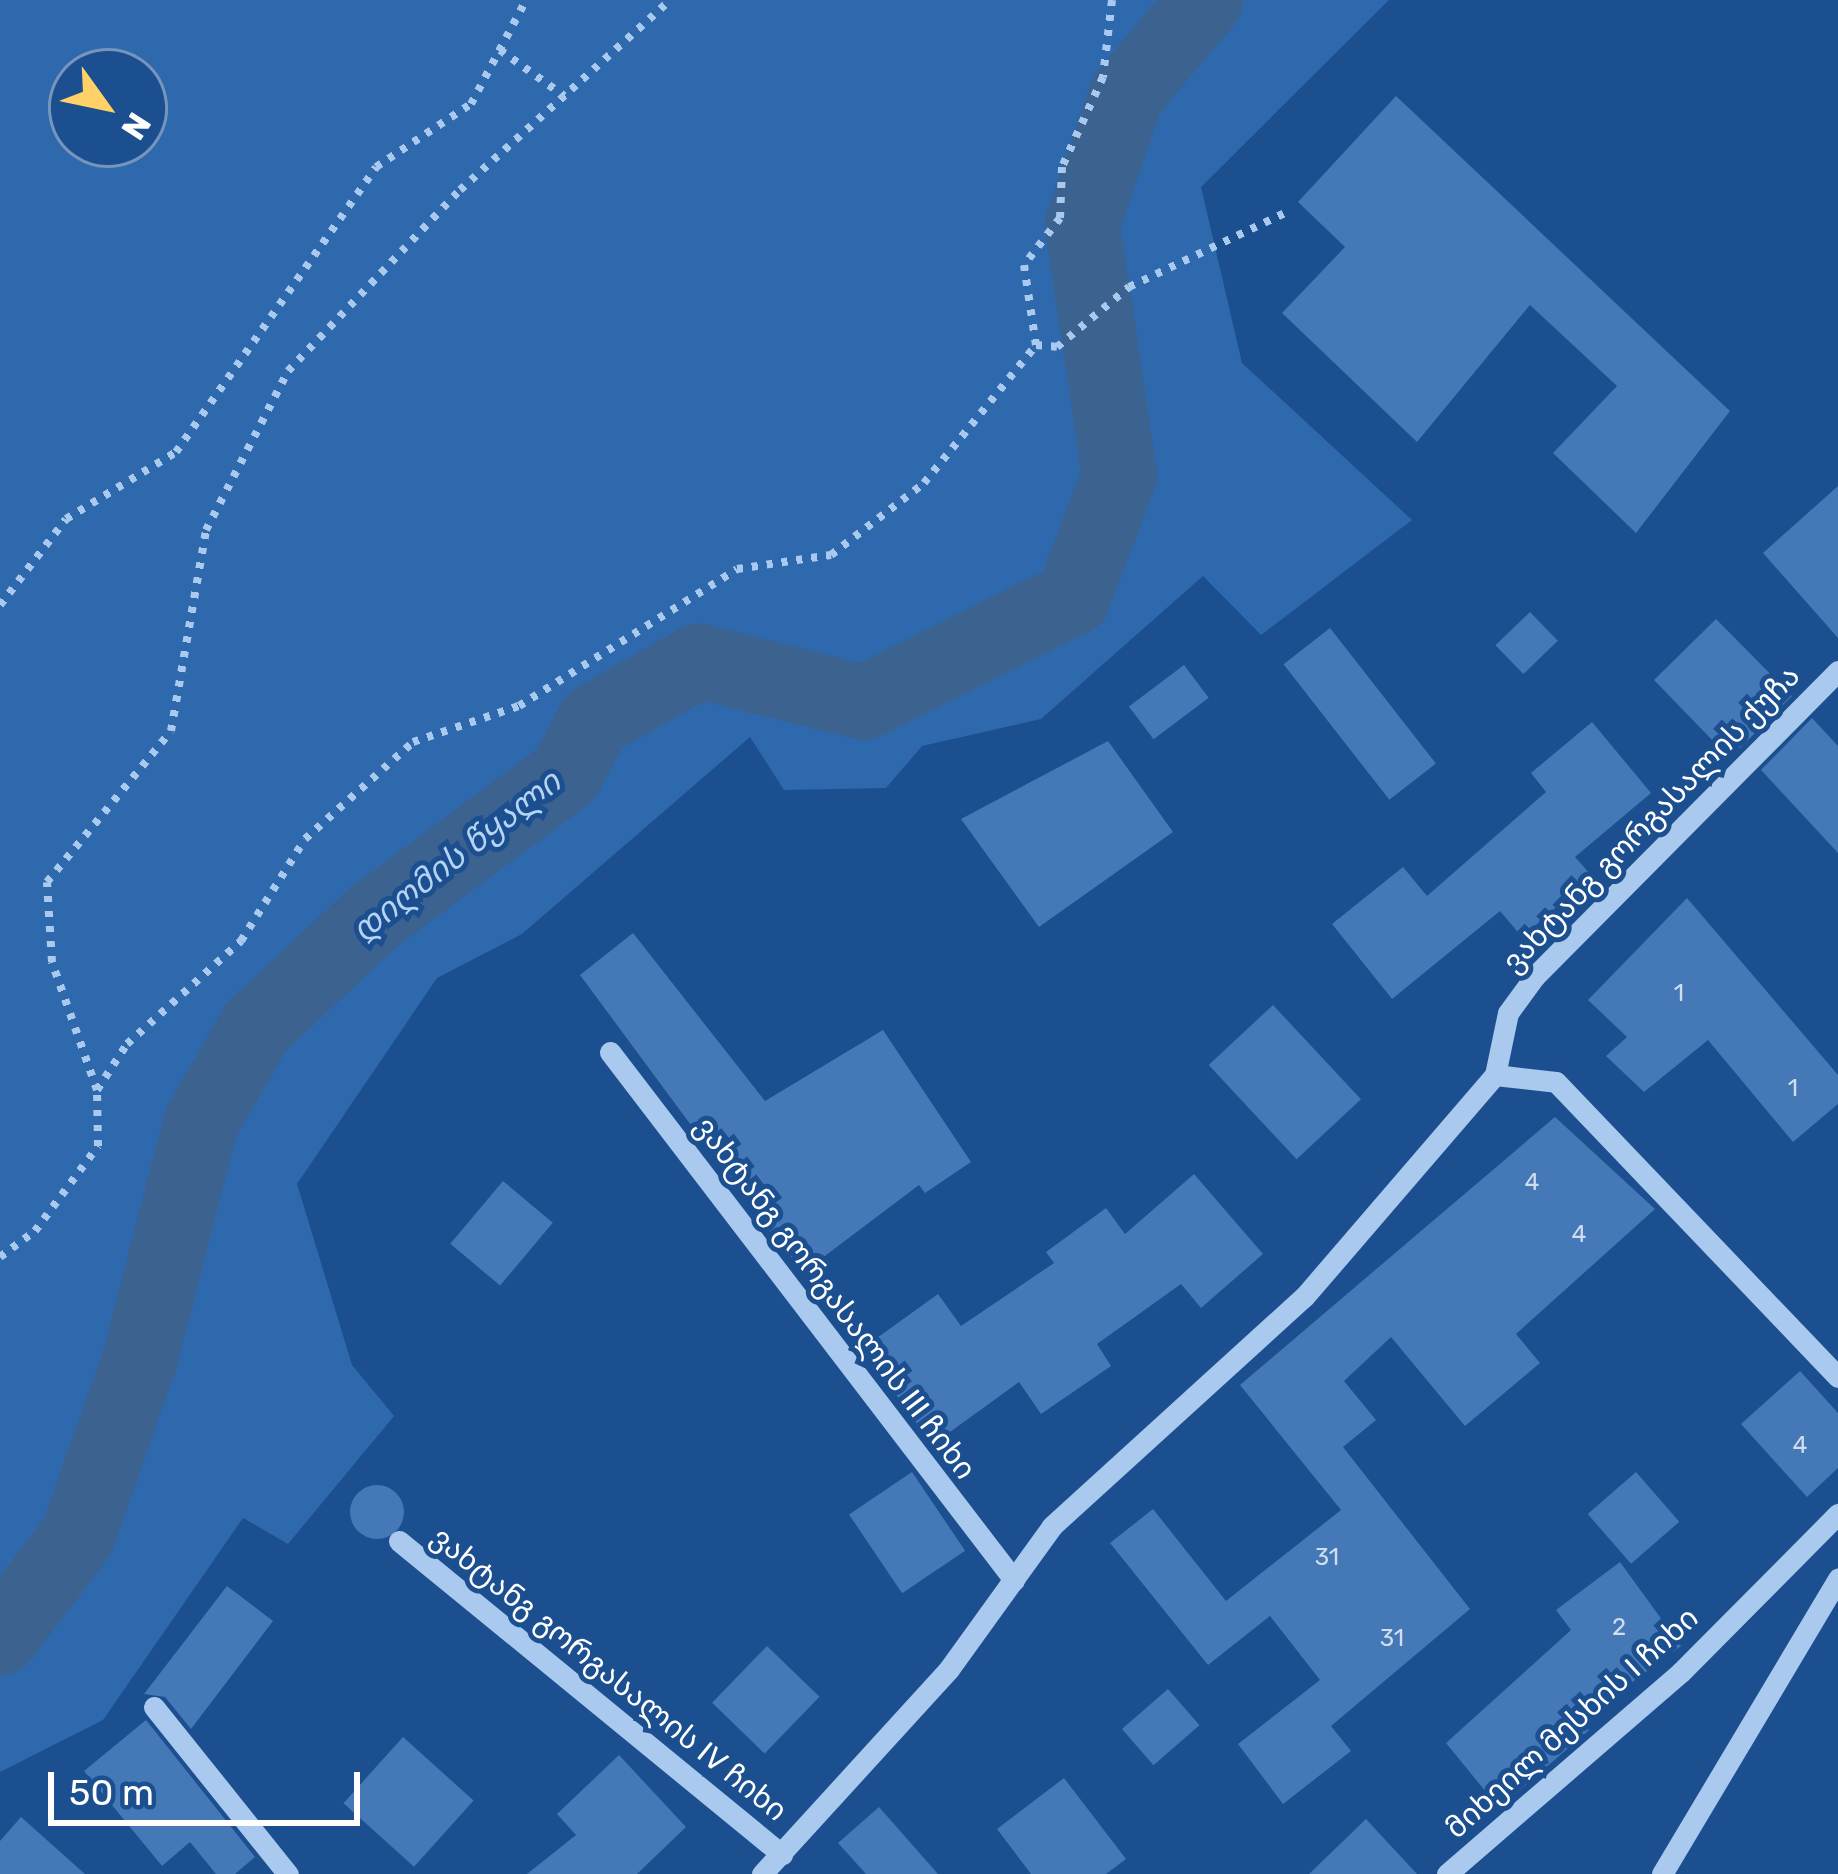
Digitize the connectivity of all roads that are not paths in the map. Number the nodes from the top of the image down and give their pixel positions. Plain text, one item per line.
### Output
1 (1838, 670) edge
2 (610, 1052) dead end
3 (1495, 1075) junction
4 (1838, 1377) edge
5 (1838, 1514) edge
6 (399, 1541) dead end
7 (1838, 1579) edge
8 (1014, 1580) junction
9 (154, 1707) dead end
10 (782, 1854) junction
11 (288, 1874) edge
12 (762, 1874) edge
13 (1447, 1874) edge
14 (1662, 1874) edge

1 - 3 street, ვახტანგ გორგასალის ქუჩა
2 - 8 street, ვახტანგ გორგასალის III ჩიხი
3 - 4 street
3 - 8 street, ვახტანგ გორგასალის ქუჩა
5 - 13 street, მიხეილ მესხის I ჩიხი
6 - 10 street, ვახტანგ გორგასალის IV ჩიხი
7 - 14 street
8 - 10 street, ვახტანგ გორგასალის ქუჩა
9 - 11 street
10 - 12 street, ვახტანგ გორგასალის ქუჩა

